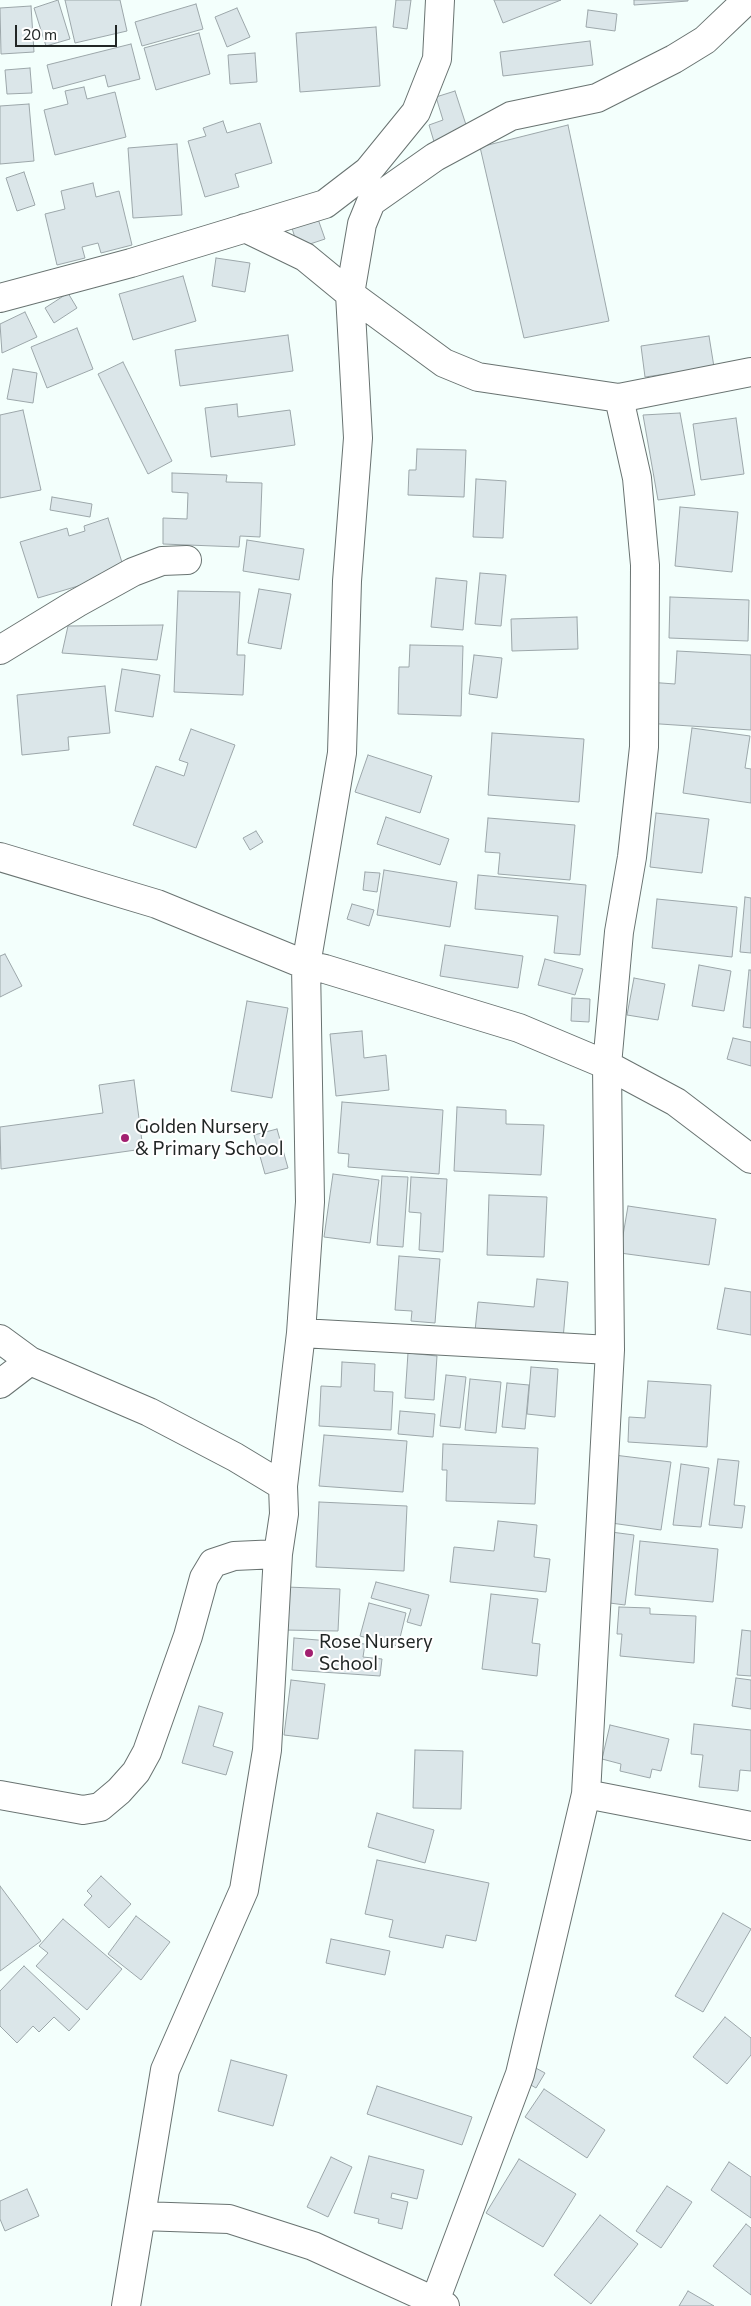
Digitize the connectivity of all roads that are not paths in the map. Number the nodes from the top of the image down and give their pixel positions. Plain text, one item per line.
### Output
1 (440, 0) edge
2 (747, 0) edge
3 (372, 202) junction
4 (325, 204) junction
5 (245, 228) junction
6 (350, 294) junction
7 (0, 298) edge
8 (751, 372) edge
9 (619, 398) junction
10 (187, 560) dead end
11 (0, 650) edge
12 (0, 857) edge
13 (306, 966) junction
14 (607, 1065) junction
15 (751, 1159) edge
16 (300, 1333) junction
17 (0, 1338) edge
18 (610, 1350) junction
19 (30, 1361) junction
20 (0, 1384) edge
21 (283, 1486) junction
22 (278, 1554) junction
23 (586, 1794) junction
24 (0, 1795) edge
25 (751, 1826) edge
26 (141, 2216) junction
27 (440, 2303) edge
28 (126, 2306) edge

1 - 4 street
2 - 3 street
3 - 4 street
3 - 6 street
4 - 5 street
5 - 6 street
5 - 7 street
6 - 9 street
6 - 13 street
8 - 9 street
9 - 14 street
10 - 11 street
12 - 13 street
13 - 14 street
13 - 16 street
14 - 15 street
14 - 18 street
16 - 18 street
16 - 21 street
17 - 19 street
18 - 23 street
19 - 20 street
19 - 21 street
21 - 22 street
22 - 24 street
22 - 26 street
23 - 25 street
23 - 27 street
26 - 27 street
26 - 28 street

